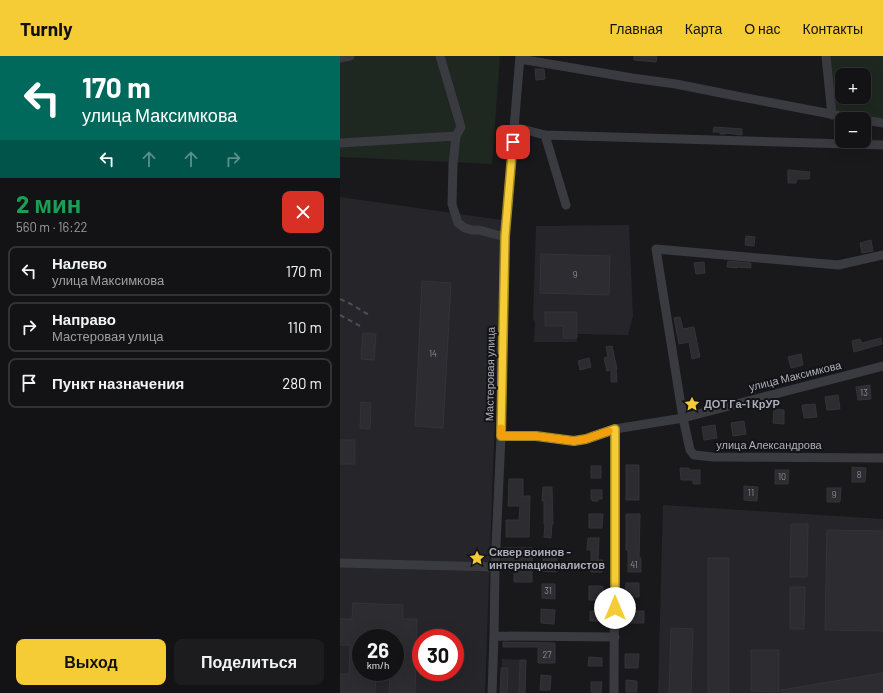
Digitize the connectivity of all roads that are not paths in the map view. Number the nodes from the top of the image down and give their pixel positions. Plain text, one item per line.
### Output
1 (350, 56) edge
2 (440, 56) edge
3 (826, 56) edge
4 (340, 58) edge
5 (520, 58) edge
6 (832, 114) junction
7 (835, 115) edge
8 (871, 121) edge
9 (883, 124) edge
10 (514, 126) junction
11 (545, 135) junction
12 (456, 136) junction
13 (340, 143) edge
14 (883, 145) edge
15 (566, 205) dead end
16 (505, 236) junction
17 (883, 255) edge
18 (883, 366) edge
19 (683, 418) junction
20 (615, 429) junction
21 (501, 436) junction
22 (883, 458) edge
23 (340, 563) edge
24 (496, 567) junction
25 (494, 636) junction
26 (615, 637) junction
27 (492, 693) edge
28 (614, 693) edge

1 - 4 street
2 - 12 street
3 - 6 street
5 - 6 street
5 - 10 street, Мастеровая улица
6 - 7 street
8 - 9 street
10 - 11 street
10 - 16 street, Мастеровая улица
11 - 14 street
11 - 15 street
12 - 13 street
12 - 16 street
16 - 21 street, Мастеровая улица
17 - 19 street
18 - 19 street, улица Максимкова
19 - 20 street, улица Максимкова
19 - 22 street, улица Александрова
20 - 21 street, улица Максимкова
20 - 26 street
21 - 24 street, Мастеровая улица
23 - 24 street
24 - 25 street, Мастеровая улица
25 - 26 street
25 - 27 street, Мастеровая улица
26 - 28 street

